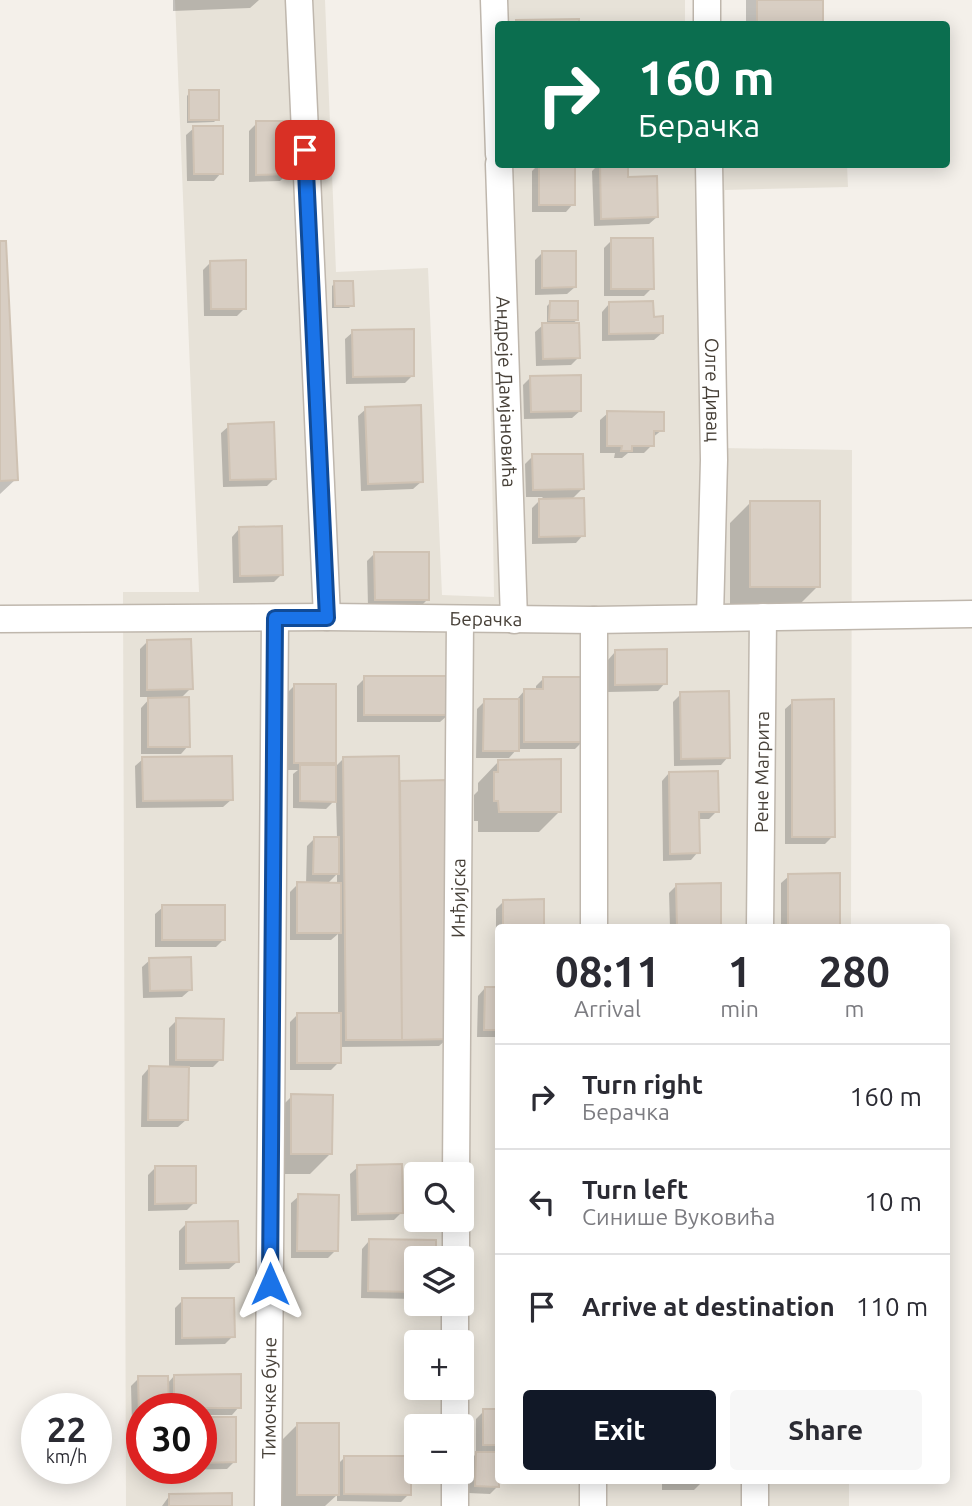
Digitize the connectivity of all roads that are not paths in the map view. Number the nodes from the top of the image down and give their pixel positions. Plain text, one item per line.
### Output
1 (299, 0) edge
2 (494, 0) edge
3 (707, 0) edge
4 (707, 21) edge
5 (495, 31) edge
6 (499, 168) edge
7 (709, 168) edge
8 (972, 614) edge
9 (710, 617) junction
10 (763, 617) junction
11 (275, 618) junction
12 (327, 618) junction
13 (0, 619) edge
14 (460, 619) junction
15 (514, 620) junction
16 (594, 620) junction
17 (594, 924) edge
18 (760, 924) edge
19 (456, 1162) edge
20 (455, 1484) edge
21 (593, 1484) edge
22 (755, 1484) edge
23 (268, 1506) edge
24 (455, 1506) edge
25 (593, 1506) edge
26 (755, 1506) edge

1 - 12 street
2 - 5 street
3 - 4 street
6 - 15 street, Андреје Дамјановића
7 - 9 street, Олге Дивац
8 - 10 street, Берачка
9 - 10 street, Берачка
9 - 16 street, Берачка
10 - 18 street, Рене Магрита
11 - 12 street, Берачка
11 - 13 street, Берачка
11 - 23 street, Тимочке буне
12 - 14 street, Берачка
14 - 15 street, Берачка
14 - 19 street, Инђијска
15 - 16 street, Берачка
16 - 17 street
20 - 24 street
21 - 25 street
22 - 26 street

